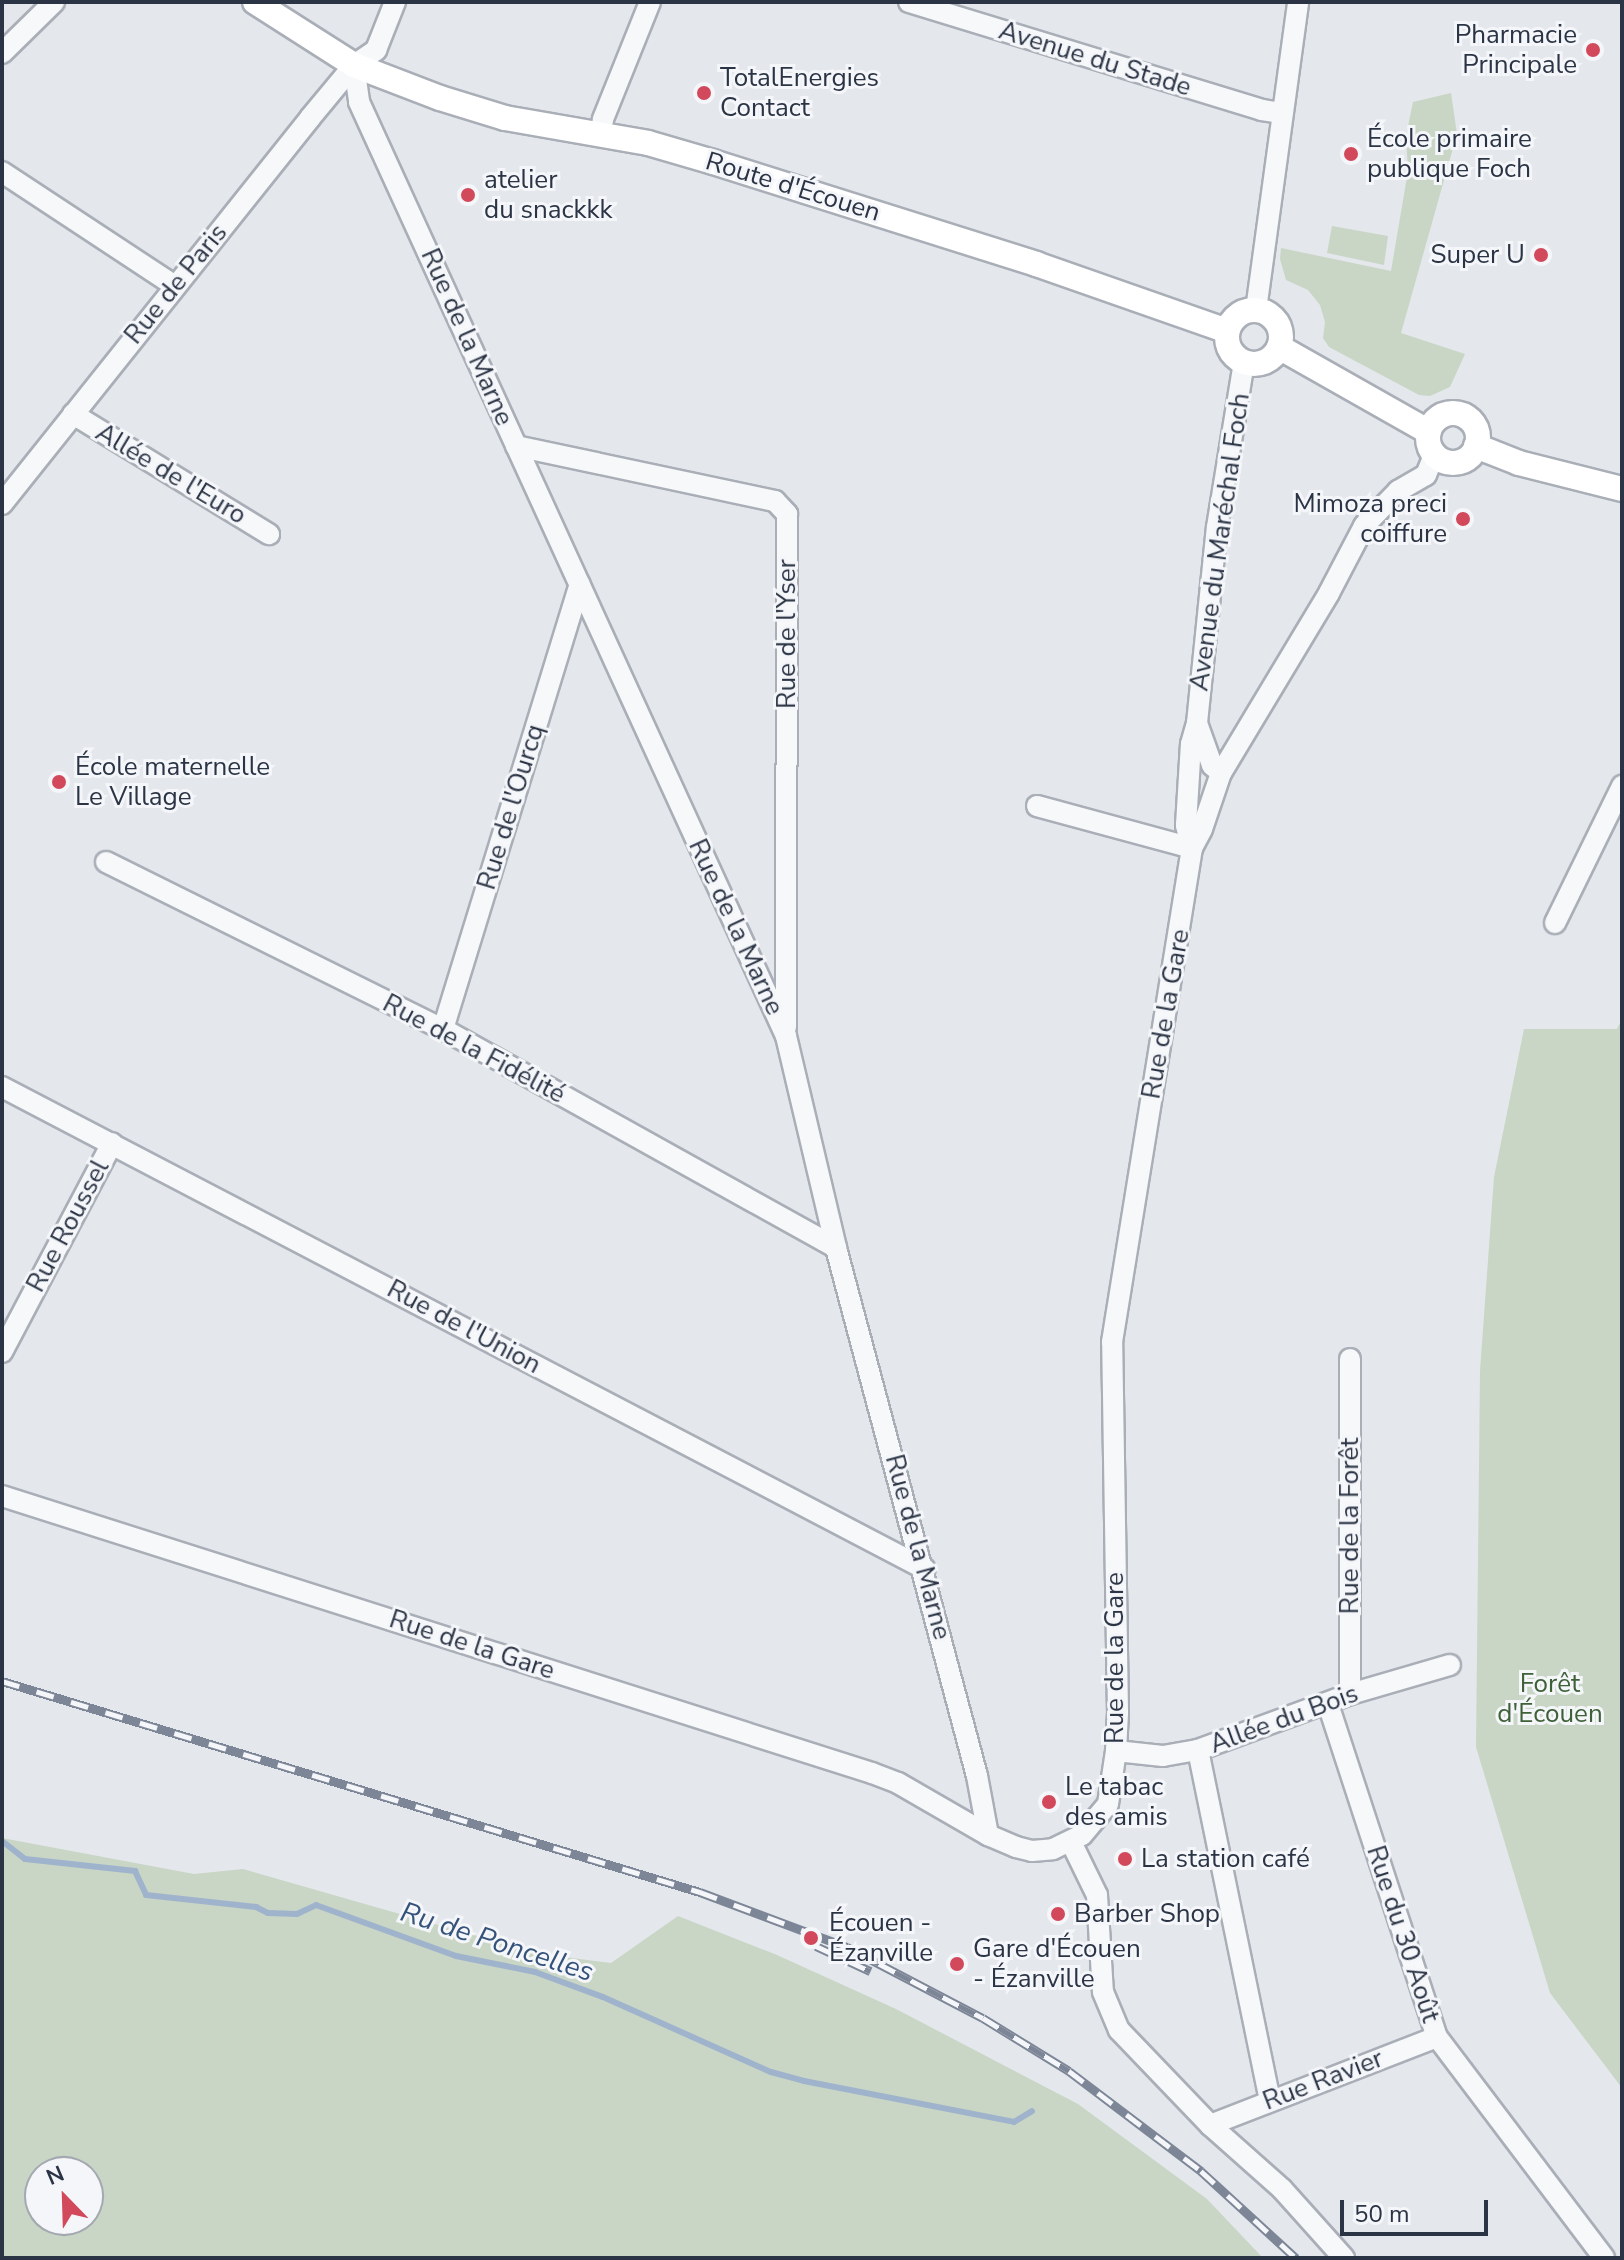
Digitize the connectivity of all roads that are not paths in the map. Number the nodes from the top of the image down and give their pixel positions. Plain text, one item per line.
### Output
1 (54, 2) edge
2 (256, 2) edge
3 (395, 2) edge
4 (650, 2) edge
5 (909, 2) edge
6 (1298, 2) edge
7 (2, 53) edge
8 (354, 65) junction
9 (1282, 113) junction
10 (600, 135) junction
11 (2, 172) edge
12 (175, 286) junction
13 (1256, 310) junction
14 (1227, 331) junction
15 (1279, 347) junction
16 (1244, 362) junction
17 (73, 414) junction
18 (1432, 444) junction
19 (516, 446) junction
20 (1476, 446) junction
21 (1622, 489) edge
22 (6, 492) edge
23 (269, 534) dead end
24 (580, 585) junction
25 (1197, 723) junction
26 (1221, 773) junction
27 (1622, 786) edge
28 (1037, 806) dead end
29 (1192, 848) junction
30 (106, 862) dead end
31 (1555, 923) dead end
32 (443, 1029) junction
33 (786, 1036) junction
34 (2, 1087) edge
35 (112, 1143) junction
36 (836, 1248) junction
37 (2, 1352) edge
38 (1350, 1359) dead end
39 (2, 1496) edge
40 (925, 1569) junction
41 (1450, 1665) dead end
42 (1350, 1694) junction
43 (1328, 1704) junction
44 (1198, 1750) junction
45 (1116, 1751) junction
46 (988, 1835) junction
47 (1071, 1842) junction
48 (1437, 2037) junction
49 (1270, 2101) junction
50 (1210, 2125) junction
51 (1344, 2258) edge
52 (1604, 2258) edge

1 - 7 street
2 - 8 main road, Route d'Écouen
3 - 8 street, Rue de Paris
4 - 10 street
5 - 9 street, Avenue du Stade
6 - 9 street
8 - 10 main road, Route d'Écouen
8 - 12 street, Rue de Paris
8 - 19 street, Rue de la Marne
9 - 13 street
10 - 14 main road, Route d'Écouen
11 - 12 street
12 - 17 street, Rue de Paris
13 - 14 main road
13 - 15 main road
14 - 16 main road
15 - 16 main road
15 - 18 main road
16 - 25 street, Avenue du Maréchal Foch
17 - 22 street, Rue de Paris
17 - 23 street, Allée de l'Euro
18 - 20 main road
18 - 20 main road
18 - 26 street, Rue de la Gare
19 - 24 street, Rue de la Marne
19 - 33 street, Rue de l'Yser
20 - 21 main road
24 - 32 street, Rue de l'Ourcq
24 - 33 street, Rue de la Marne
25 - 26 street
25 - 29 street, Avenue du Maréchal Foch
26 - 29 street, Rue de la Gare
27 - 31 street
28 - 29 street
29 - 45 street, Rue de la Gare
30 - 32 street, Rue de la Fidélité
32 - 36 street, Rue de la Fidélité
33 - 36 street, Rue de la Marne
34 - 35 street, Rue de l'Union
35 - 37 street, Rue Roussel
35 - 40 street, Rue de l'Union
36 - 40 street, Rue de la Marne
38 - 42 street, Rue de la Forêt
39 - 46 street, Rue de la Gare
40 - 46 street, Rue de la Marne
41 - 42 street, Allée du Bois
42 - 43 street, Allée du Bois
43 - 44 street, Allée du Bois
43 - 48 street, Rue du 30 Août
44 - 45 street, Allée du Bois
44 - 49 street
45 - 47 street, Rue de la Gare
46 - 47 street, Rue de la Gare
47 - 50 street
48 - 49 street, Rue Ravier
48 - 52 street, Rue du 30 Août
49 - 50 street, Rue Ravier
50 - 51 street

